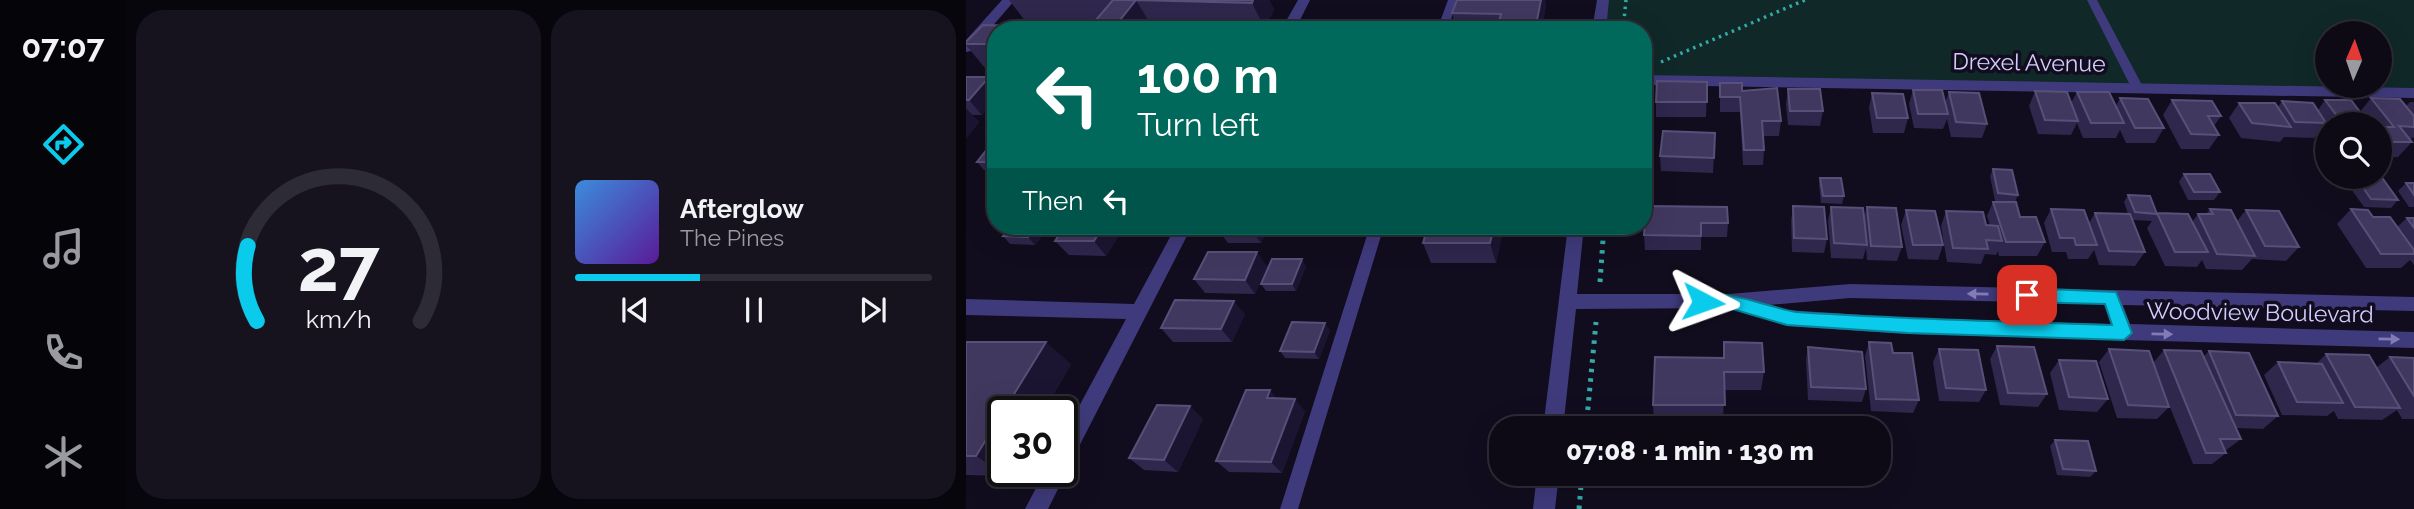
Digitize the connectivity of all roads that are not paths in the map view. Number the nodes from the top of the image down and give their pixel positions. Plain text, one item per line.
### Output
1 (1009, 0) edge
2 (1304, 0) edge
3 (1453, 0) edge
4 (1603, 0) edge
5 (2092, 0) edge
6 (989, 21) edge
7 (1293, 21) edge
8 (1445, 21) edge
9 (1600, 21) edge
10 (987, 24) edge
11 (968, 44) edge
12 (1652, 73) edge
13 (2137, 87) junction
14 (2414, 93) edge
15 (1179, 235) edge
16 (1374, 235) edge
17 (1575, 235) edge
18 (2110, 297) junction
19 (1729, 301) junction
20 (1566, 302) junction
21 (2414, 304) edge
22 (966, 307) edge
23 (1139, 312) junction
24 (2124, 333) junction
25 (2414, 340) edge
26 (1554, 416) edge
27 (1078, 428) edge
28 (1547, 486) edge
29 (1048, 487) edge
30 (1036, 509) edge
31 (1289, 509) edge
32 (1544, 509) edge

1 - 6 street
2 - 7 street
3 - 8 lane
4 - 9 street
5 - 13 lane
10 - 11 street
12 - 13 street, Drexel Avenue
13 - 14 street, Drexel Avenue
15 - 23 street
16 - 31 lane
17 - 20 street
18 -> 19 street, Woodview Boulevard
18 - 21 street, Woodview Boulevard
18 - 24 street
19 - 20 street, Woodview Boulevard
19 - 24 street, Woodview Boulevard
20 - 26 street
22 - 23 street
23 - 27 street
24 -> 25 street, Woodview Boulevard
28 - 32 street
29 - 30 street

